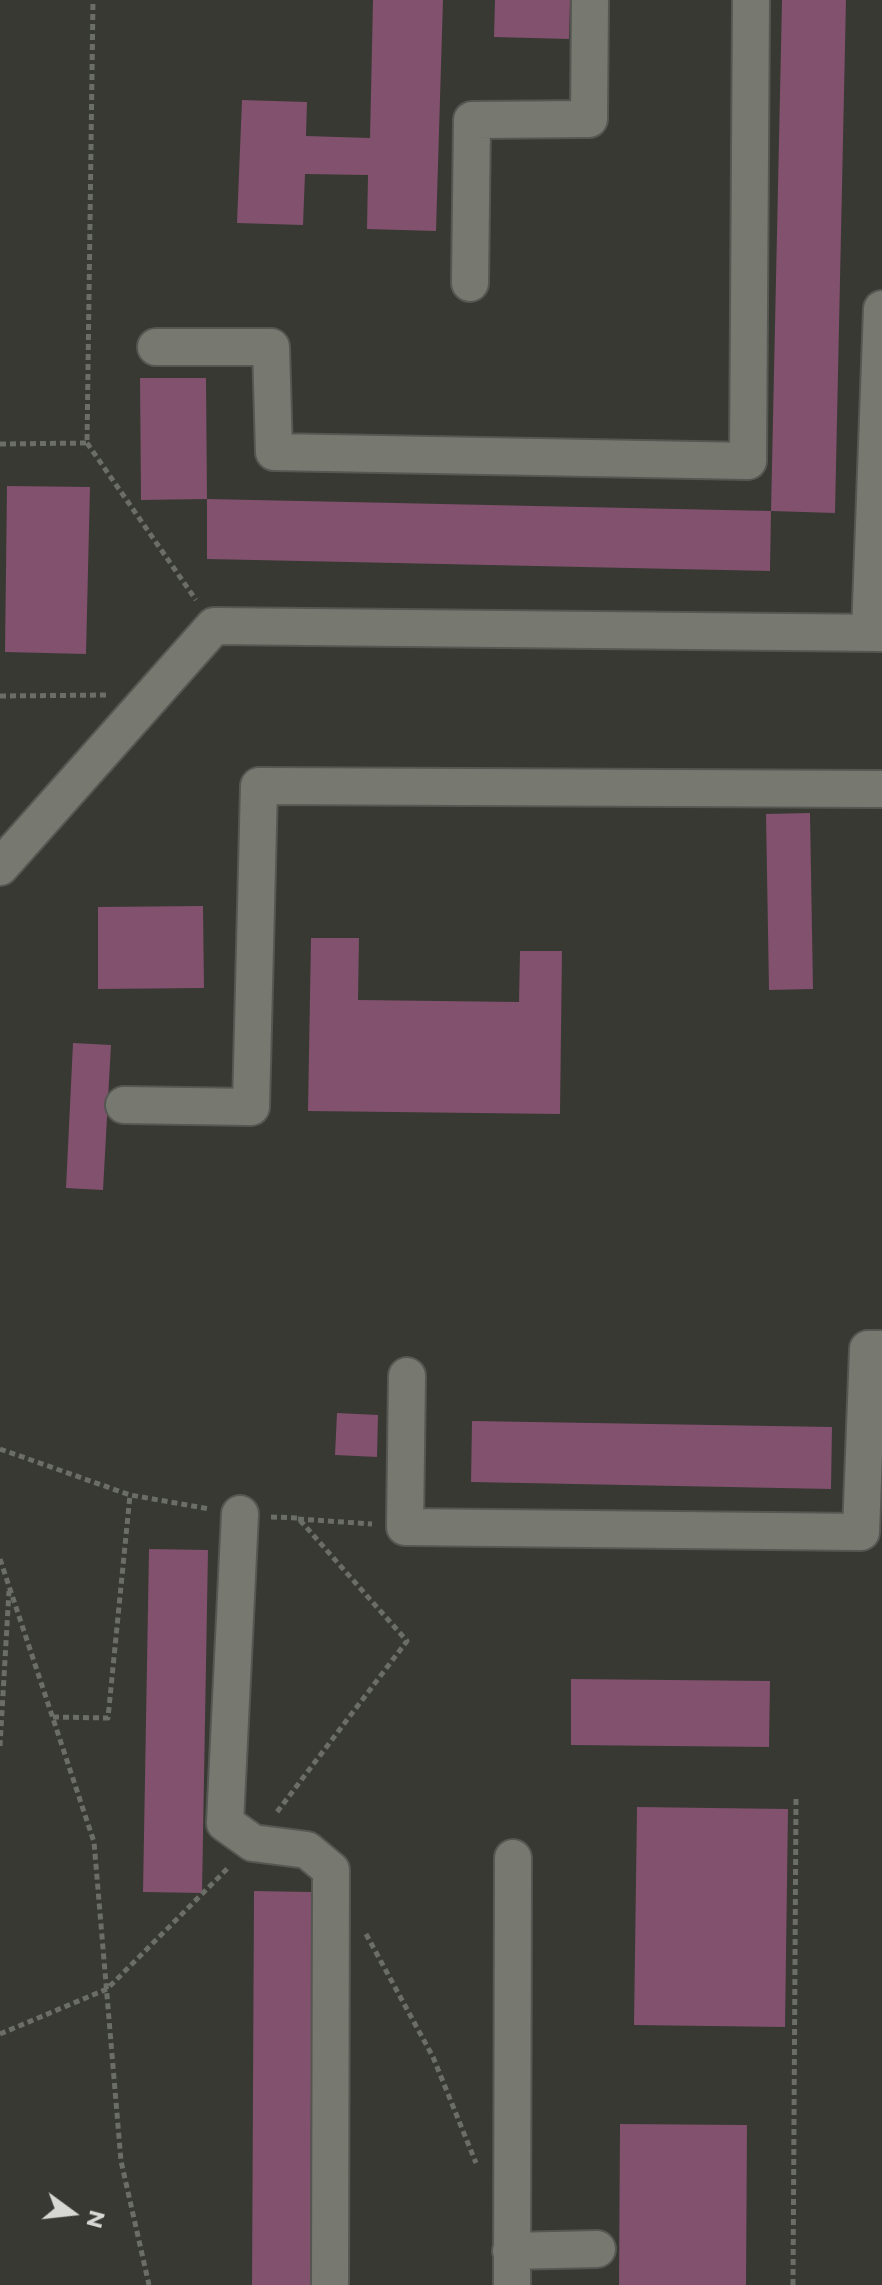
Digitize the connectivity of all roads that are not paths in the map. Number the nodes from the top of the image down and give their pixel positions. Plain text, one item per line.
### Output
1 (590, 0) edge
2 (751, 0) edge
3 (470, 283) dead end
4 (882, 309) edge
5 (156, 347) dead end
6 (876, 633) edge
7 (882, 789) edge
8 (0, 867) edge
9 (124, 1105) dead end
10 (882, 1349) edge
11 (407, 1376) dead end
12 (240, 1514) dead end
13 (513, 1858) dead end
14 (597, 2249) dead end
15 (512, 2268) edge
16 (330, 2285) edge

1 - 3 lane
2 - 5 lane
4 - 6 lane
6 - 8 lane
7 - 9 lane
10 - 11 lane
12 - 16 lane
13 - 15 lane
14 - 15 lane

